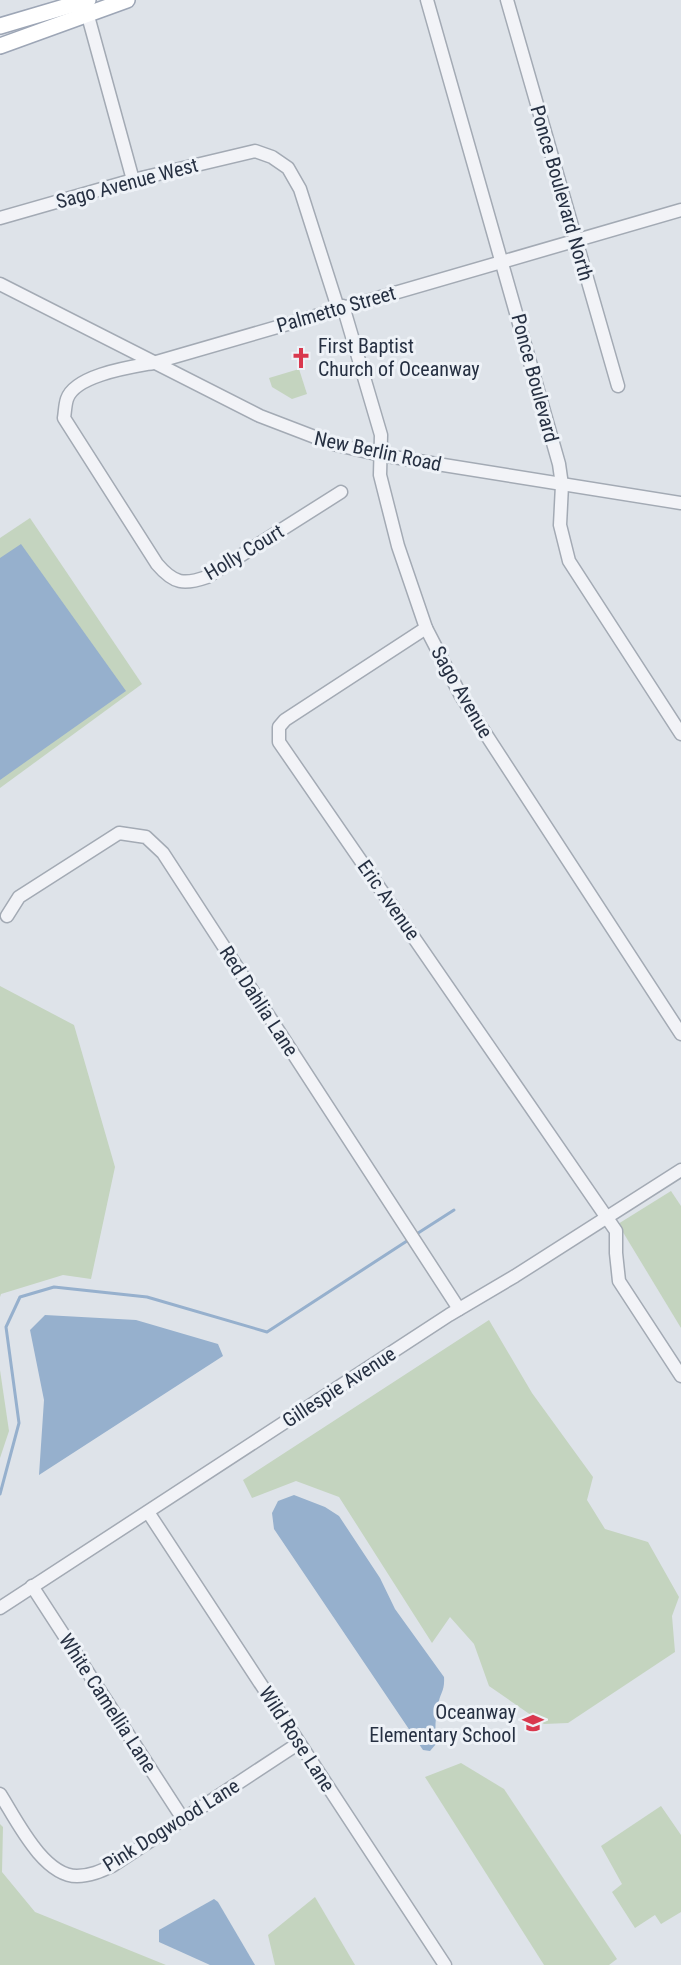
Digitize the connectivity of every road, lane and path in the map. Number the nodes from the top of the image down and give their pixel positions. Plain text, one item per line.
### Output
1 (127, 0) edge
2 (427, 0) edge
3 (507, 0) edge
4 (88, 8) edge
5 (0, 26) edge
6 (0, 46) edge
7 (255, 151) joint
8 (133, 180) junction
9 (681, 210) edge
10 (0, 218) edge
11 (576, 240) junction
12 (503, 261) junction
13 (0, 284) edge
14 (341, 307) junction
15 (153, 363) junction
16 (618, 386) dead end
17 (381, 455) junction
18 (92, 462) joint
19 (562, 485) junction
20 (341, 492) dead end
21 (681, 503) edge
22 (426, 628) junction
23 (681, 734) edge
24 (8, 916) dead end
25 (681, 1034) edge
26 (681, 1170) edge
27 (607, 1217) junction
28 (459, 1309) junction
29 (681, 1376) edge
30 (148, 1512) junction
31 (32, 1586) junction
32 (0, 1608) edge
33 (299, 1743) junction
34 (0, 1794) edge
35 (183, 1819) junction
36 (445, 1965) edge

1 - 4 main road
2 - 12 street, Ponce Boulevard
3 - 11 street, Ponce Boulevard North
4 - 5 main road
4 - 6 main road
4 - 8 street
7 - 8 street, Sago Avenue West
7 - 14 street, Sago Avenue
8 - 10 street, Sago Avenue West
9 - 11 street, Palmetto Street
11 - 12 street, Palmetto Street
11 - 16 street, Ponce Boulevard North
12 - 14 street, Palmetto Street
12 - 19 street, Ponce Boulevard
13 - 15 street, New Berlin Road
14 - 15 street, Palmetto Street
14 - 17 street, Sago Avenue
15 - 17 street, New Berlin Road
15 - 18 street, Palmetto Street
17 - 19 street, New Berlin Road
17 - 22 street, Sago Avenue
18 - 20 street, Holly Court
19 - 21 street, New Berlin Road
19 - 23 street, Ponce Boulevard
22 - 25 street, Sago Avenue
22 - 27 street, Eric Avenue
24 - 28 street, Red Dahlia Lane
26 - 27 street, Gillespie Avenue
27 - 28 street, Gillespie Avenue
27 - 29 street, Eric Avenue
28 - 30 street, Gillespie Avenue
30 - 31 street, Gillespie Avenue
30 - 33 street, Wild Rose Lane
31 - 32 street, Gillespie Avenue
31 - 35 street, White Camellia Lane
33 - 35 street, Pink Dogwood Lane
33 - 36 street, Wild Rose Lane
34 - 35 street, Pink Dogwood Lane

